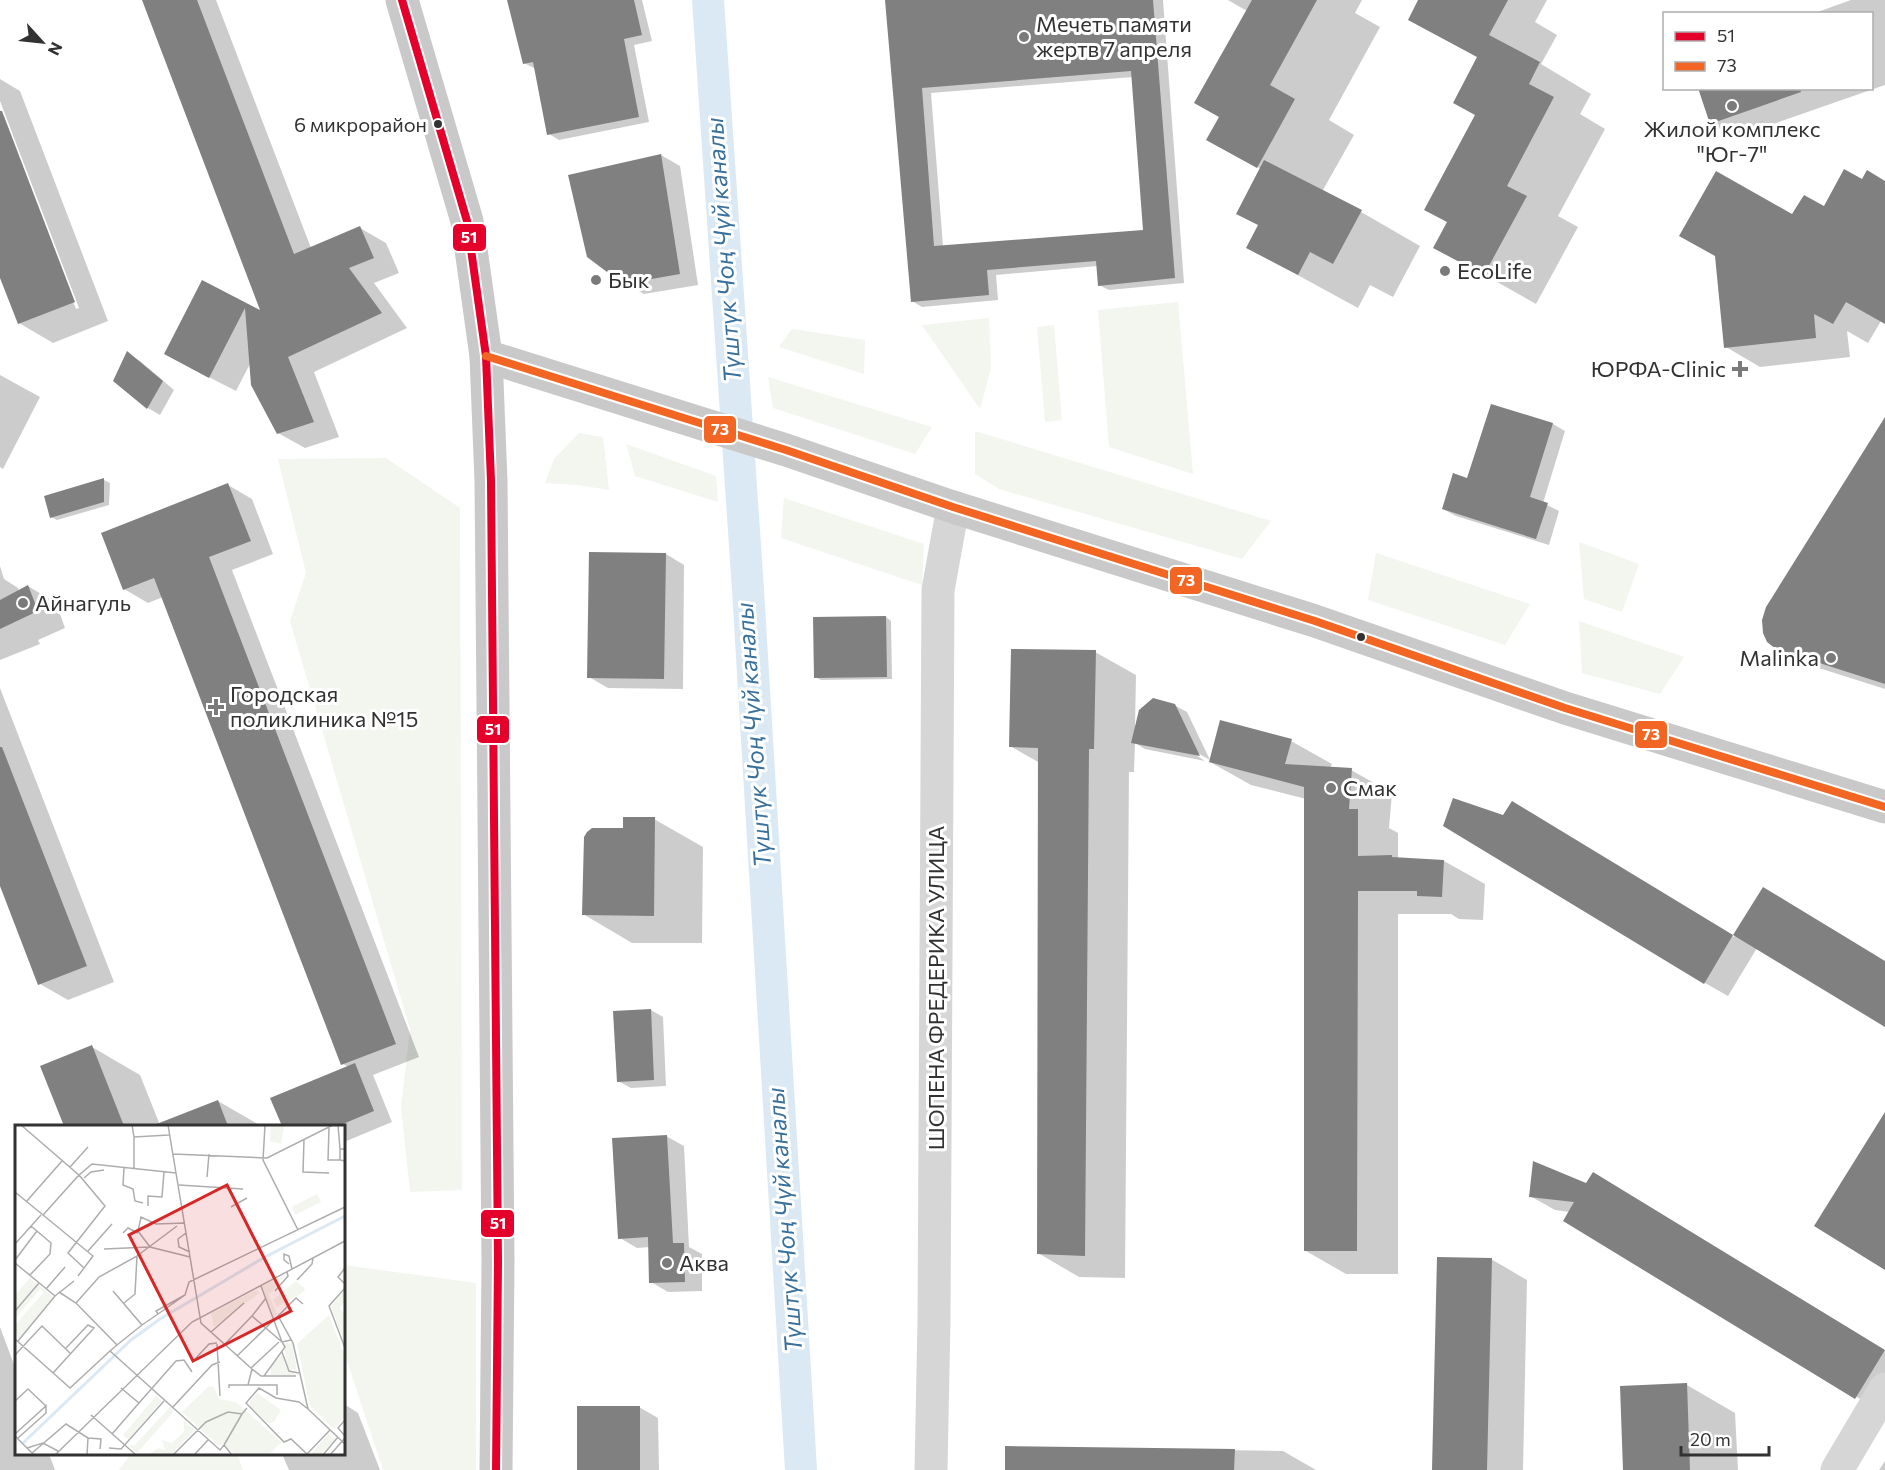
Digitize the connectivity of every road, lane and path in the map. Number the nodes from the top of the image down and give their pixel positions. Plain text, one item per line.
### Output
1 (402, 0) edge
2 (486, 356) junction
3 (953, 507) junction
4 (1885, 807) edge
5 (1885, 1389) edge
6 (496, 1470) edge
7 (931, 1470) edge
8 (1837, 1470) edge

1 - 2 main road
2 - 3 main road
2 - 6 main road
3 - 4 main road
3 - 7 street, ШОПЕНА ФРЕДЕРИКА УЛИЦА
5 - 8 street

